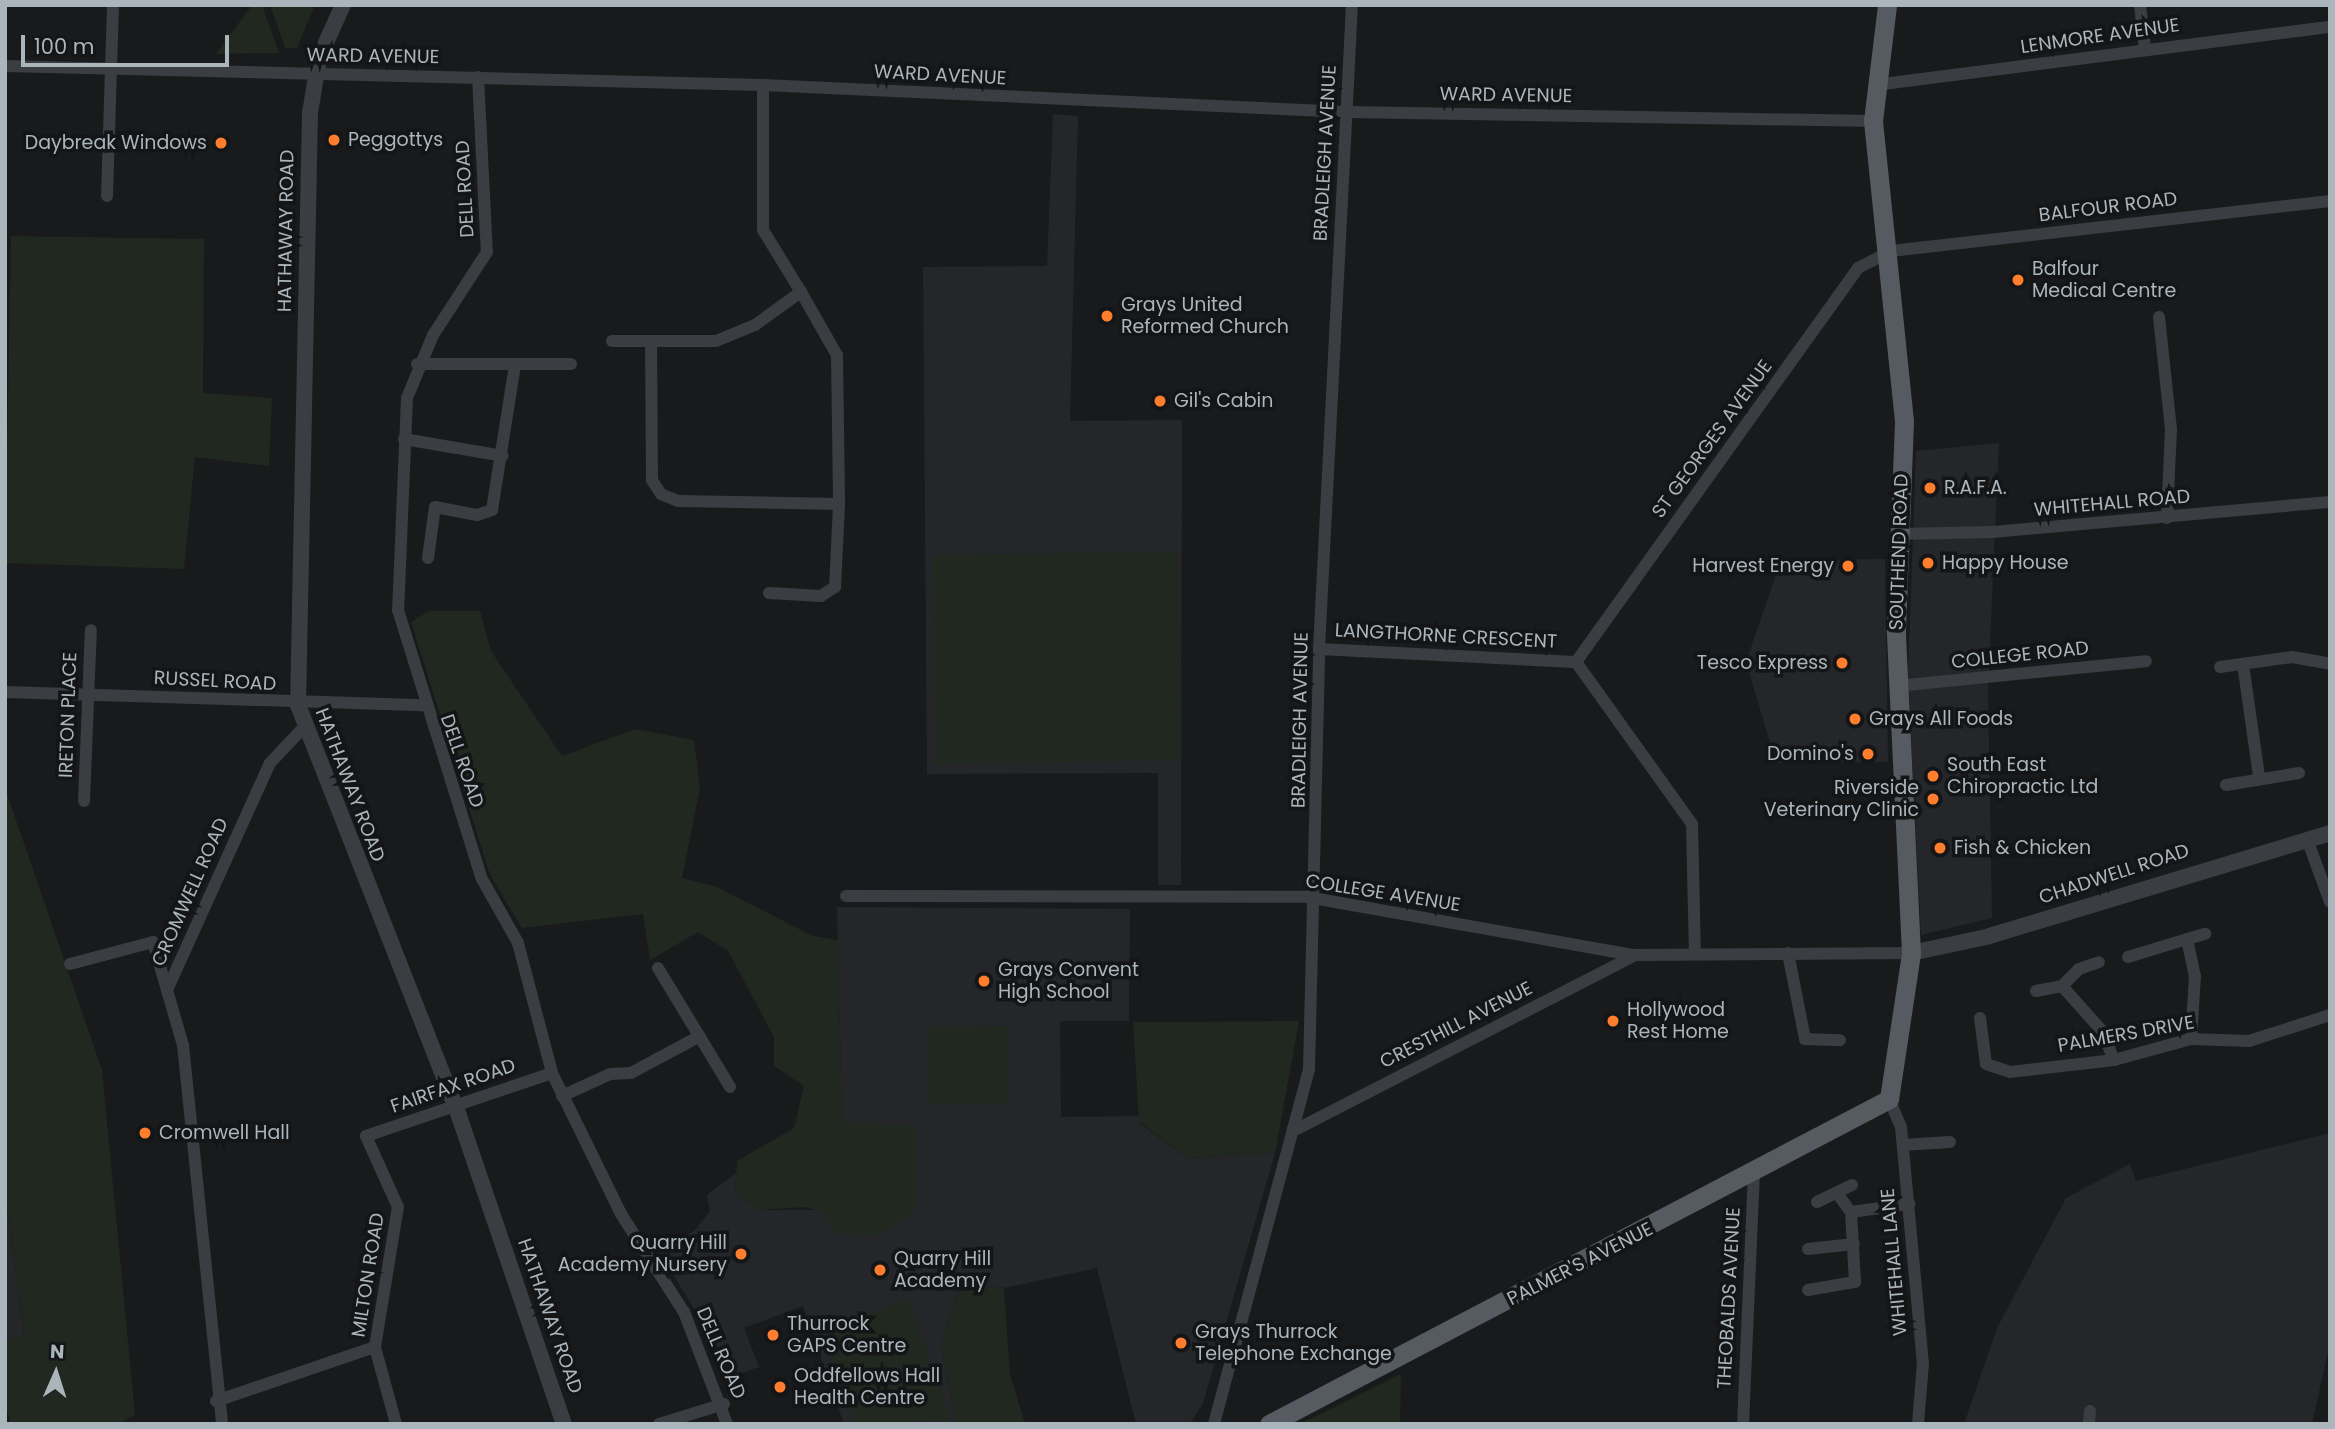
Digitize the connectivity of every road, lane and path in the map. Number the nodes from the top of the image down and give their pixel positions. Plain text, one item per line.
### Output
1 (114, 5) edge
2 (343, 5) edge
3 (1352, 5) edge
4 (1887, 5) edge
5 (2140, 5) edge
6 (2330, 27) edge
7 (2145, 49) junction
8 (5, 66) edge
9 (111, 69) junction
10 (314, 74) junction
11 (478, 77) junction
12 (763, 85) junction
13 (1875, 85) junction
14 (1347, 112) junction
15 (1873, 121) junction
16 (107, 195) dead end
17 (2330, 201) edge
18 (1891, 251) junction
19 (801, 292) junction
20 (2158, 317) dead end
21 (612, 341) dead end
22 (651, 342) junction
23 (515, 364) junction
24 (571, 364) dead end
25 (417, 365) junction
26 (404, 439) junction
27 (503, 456) junction
28 (2330, 502) edge
29 (839, 504) junction
30 (2167, 518) junction
31 (1898, 534) junction
32 (428, 558) dead end
33 (769, 593) dead end
34 (91, 630) dead end
35 (1319, 649) junction
36 (2146, 661) dead end
37 (1576, 662) junction
38 (2242, 664) junction
39 (2330, 664) edge
40 (2220, 667) dead end
41 (1897, 686) junction
42 (5, 692) edge
43 (88, 695) junction
44 (298, 705) junction
45 (423, 705) junction
46 (304, 727) junction
47 (2300, 773) dead end
48 (2259, 777) junction
49 (2226, 785) dead end
50 (84, 801) dead end
51 (2330, 833) edge
52 (2307, 839) junction
53 (846, 896) dead end
54 (1317, 900) junction
55 (2330, 902) edge
56 (2205, 934) dead end
57 (2187, 939) junction
58 (1911, 953) junction
59 (1695, 954) junction
60 (1788, 954) junction
61 (1634, 955) junction
62 (2128, 957) dead end
63 (2099, 962) dead end
64 (69, 964) dead end
65 (658, 968) dead end
66 (2062, 986) junction
67 (167, 990) junction
68 (2036, 991) dead end
69 (2330, 1015) edge
70 (1980, 1018) dead end
71 (700, 1036) junction
72 (2191, 1039) junction
73 (1840, 1040) dead end
74 (2114, 1060) junction
75 (552, 1073) junction
76 (730, 1087) dead end
77 (562, 1096) junction
78 (1889, 1099) junction
79 (452, 1106) junction
80 (1297, 1129) junction
81 (366, 1136) joint
82 (1950, 1142) dead end
83 (1903, 1145) junction
84 (1754, 1174) junction
85 (1852, 1185) dead end
86 (1837, 1193) junction
87 (1817, 1202) dead end
88 (1909, 1204) junction
89 (1852, 1212) junction
90 (1854, 1244) junction
91 (1808, 1249) dead end
92 (1808, 1290) dead end
93 (374, 1347) junction
94 (216, 1401) junction
95 (724, 1404) junction
96 (1272, 1423) edge
97 (222, 1424) edge
98 (397, 1424) edge
99 (564, 1424) edge
100 (659, 1424) edge
101 (727, 1424) edge
102 (1214, 1424) edge
103 (1742, 1424) edge
104 (1918, 1424) edge

1 - 9 street
2 - 10 street, HATHAWAY ROAD
3 - 14 street, BRADLEIGH AVENUE
4 - 13 main road, SOUTHEND ROAD
5 - 7 street
6 - 7 street, LENMORE AVENUE
7 - 13 street, LENMORE AVENUE
8 - 9 street, WARD AVENUE
9 - 10 street, WARD AVENUE
9 - 16 street
10 - 11 street, WARD AVENUE
10 - 44 street, HATHAWAY ROAD
11 - 12 street, WARD AVENUE
11 - 25 street, DELL ROAD
12 - 14 street, WARD AVENUE
12 - 19 street
13 - 15 main road, SOUTHEND ROAD
14 - 15 street, WARD AVENUE
14 - 35 street, BRADLEIGH AVENUE
15 - 18 main road, SOUTHEND ROAD
17 - 18 street, BALFOUR ROAD
18 - 31 main road, SOUTHEND ROAD
18 - 37 street, ST GEORGES AVENUE
19 - 22 street
19 - 29 street
20 - 30 street
21 - 22 street
22 - 29 street
23 - 24 street
23 - 25 street
23 - 27 street
25 - 26 street, DELL ROAD
26 - 27 street
26 - 45 street, DELL ROAD
27 - 32 street
28 - 30 street, WHITEHALL ROAD
29 - 33 street
30 - 31 street, WHITEHALL ROAD
31 - 41 main road, SOUTHEND ROAD
34 - 43 street, IRETON PLACE
35 - 37 street, LANGTHORNE CRESCENT
35 - 54 street, BRADLEIGH AVENUE
36 - 41 street, COLLEGE ROAD
37 - 59 street, LANGTHORNE CRESCENT
38 - 39 street
38 - 40 street
38 - 48 street
41 - 58 main road, SOUTHEND ROAD
42 - 43 street, RUSSEL ROAD
43 - 44 street, RUSSEL ROAD
43 - 50 street, IRETON PLACE
44 - 45 street, RUSSEL ROAD
44 - 46 street, HATHAWAY ROAD
45 - 75 street, DELL ROAD
46 - 67 street, CROMWELL ROAD
46 - 79 street, HATHAWAY ROAD
47 - 48 street
48 - 49 street
51 - 52 street, CHADWELL ROAD
52 - 55 street
52 - 58 street, CHADWELL ROAD
53 - 54 street, COLLEGE AVENUE
54 - 61 street, COLLEGE AVENUE
54 - 80 street, BRADLEIGH AVENUE
56 - 57 street
57 - 62 street
57 - 72 street
58 - 60 street, COLLEGE AVENUE
58 - 78 main road, SOUTHEND ROAD
59 - 60 street, COLLEGE AVENUE
59 - 61 street, COLLEGE AVENUE
60 - 73 street
61 - 80 street, CRESTHILL AVENUE
63 - 66 street
64 - 67 street
65 - 71 street
66 - 68 street
66 - 74 street
67 - 94 street, CROMWELL ROAD
69 - 72 street, PALMERS DRIVE
70 - 74 street, PALMERS DRIVE
71 - 76 street
71 - 77 street
72 - 74 street, PALMERS DRIVE
75 - 77 street, DELL ROAD
75 - 79 street, FAIRFAX ROAD
77 - 95 street, DELL ROAD
78 - 83 street, WHITEHALL LANE
78 - 84 main road, PALMER'S AVENUE
79 - 81 street, FAIRFAX ROAD
79 - 99 street, HATHAWAY ROAD
80 - 102 street, BRADLEIGH AVENUE
81 - 93 street, MILTON ROAD
82 - 83 street
83 - 88 street, WHITEHALL LANE
84 - 96 main road, PALMER'S AVENUE
84 - 103 street, THEOBALDS AVENUE
85 - 86 street
86 - 87 street
86 - 89 street
88 - 89 street
88 - 104 street, WHITEHALL LANE
89 - 90 street
90 - 91 street
90 - 92 street
93 - 94 street
93 - 98 street, MILTON ROAD
94 - 97 street, CROMWELL ROAD
95 - 100 street
95 - 101 street, DELL ROAD

